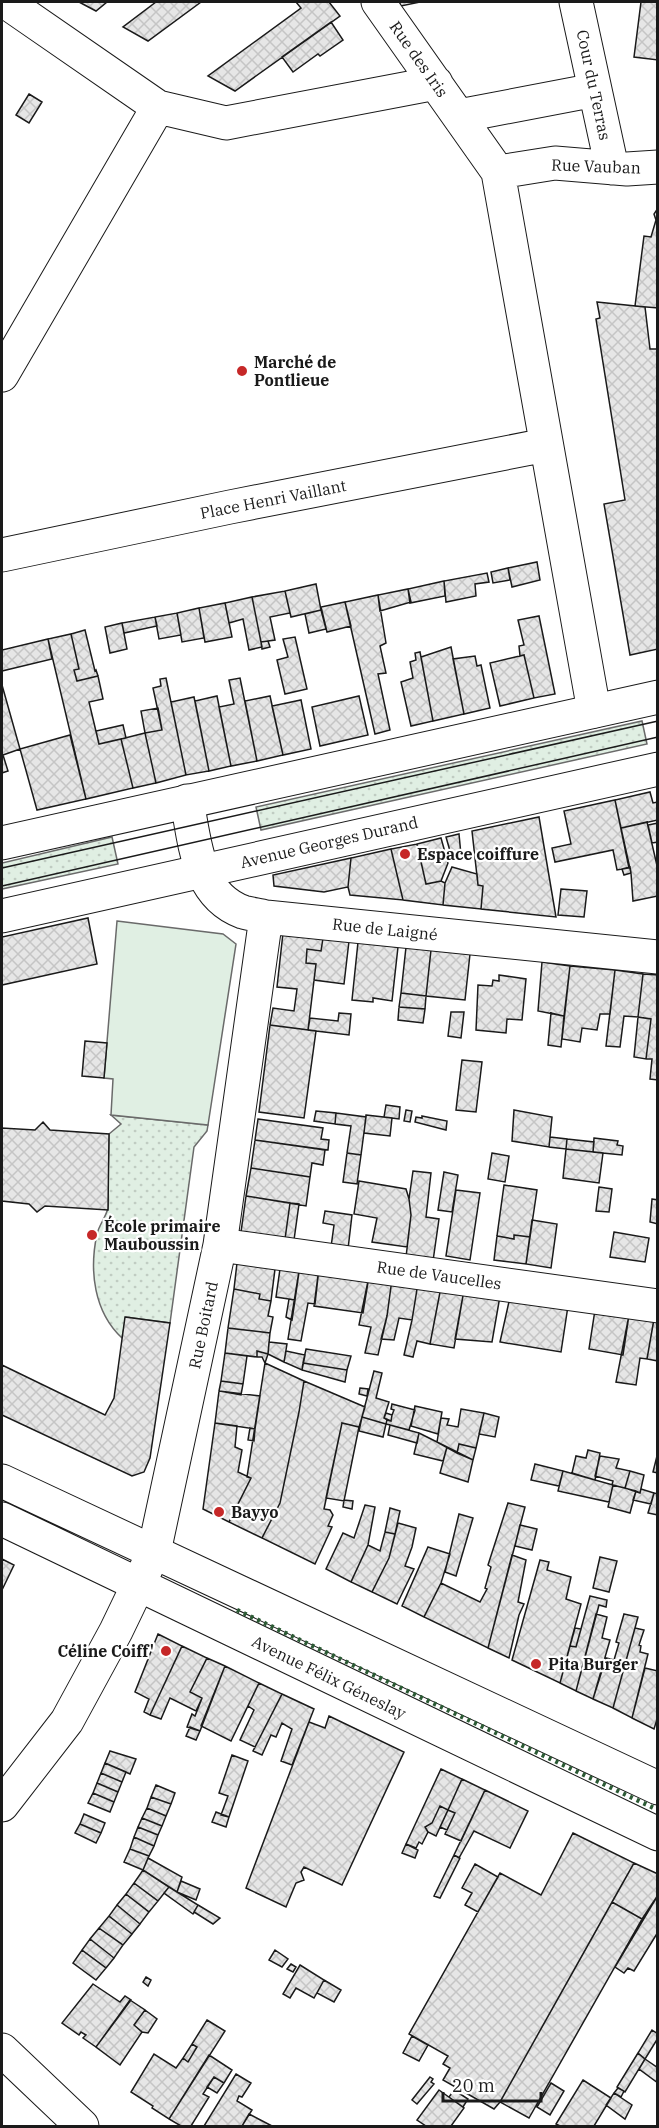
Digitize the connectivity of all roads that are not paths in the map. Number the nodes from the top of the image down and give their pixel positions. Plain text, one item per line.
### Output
1 (6, 2) edge
2 (378, 2) edge
3 (576, 2) edge
4 (436, 84) junction
5 (595, 90) junction
6 (158, 107) junction
7 (459, 116) junction
8 (657, 167) edge
9 (612, 168) junction
10 (498, 172) junction
11 (2, 375) edge
12 (546, 445) junction
13 (2, 555) edge
14 (657, 697) edge
15 (594, 711) junction
16 (657, 769) edge
17 (187, 801) junction
18 (2, 843) edge
19 (202, 871) junction
20 (2, 916) edge
21 (266, 917) junction
22 (657, 957) edge
23 (220, 1245) junction
24 (657, 1305) edge
25 (2, 1481) edge
26 (2, 1519) edge
27 (154, 1552) junction
28 (139, 1585) junction
29 (657, 1788) edge
30 (2, 1805) edge
31 (657, 1834) edge
32 (2, 2050) edge
33 (82, 2127) edge

1 - 6 street
2 - 4 street, Rue des Iris
3 - 5 street, Cour du Terras
4 - 6 street
4 - 7 street, Rue des Iris
5 - 7 street
5 - 9 street, Cour du Terras
6 - 11 street
7 - 10 street, Rue des Iris
8 - 9 street, Rue Vauban
9 - 10 street, Rue Vauban
10 - 12 street
12 - 13 street, Place Henri Vaillant
12 - 15 street
14 - 15 street
15 - 17 street
16 - 19 street, Avenue Georges Durand
17 - 18 street
17 - 19 street, Rue de Laigné
19 - 20 street, Avenue Georges Durand
19 - 21 street, Rue de Laigné
21 - 22 street, Rue de Laigné
21 - 23 street, Rue Boitard
23 - 24 street, Rue de Vaucelles
23 - 27 street, Rue Boitard
25 - 27 street
26 - 28 street, Avenue Félix Géneslay
27 - 28 street, Rue Boitard
27 - 29 street
28 - 30 street, Rue Boitard
28 - 31 street, Avenue Félix Géneslay
32 - 33 street

